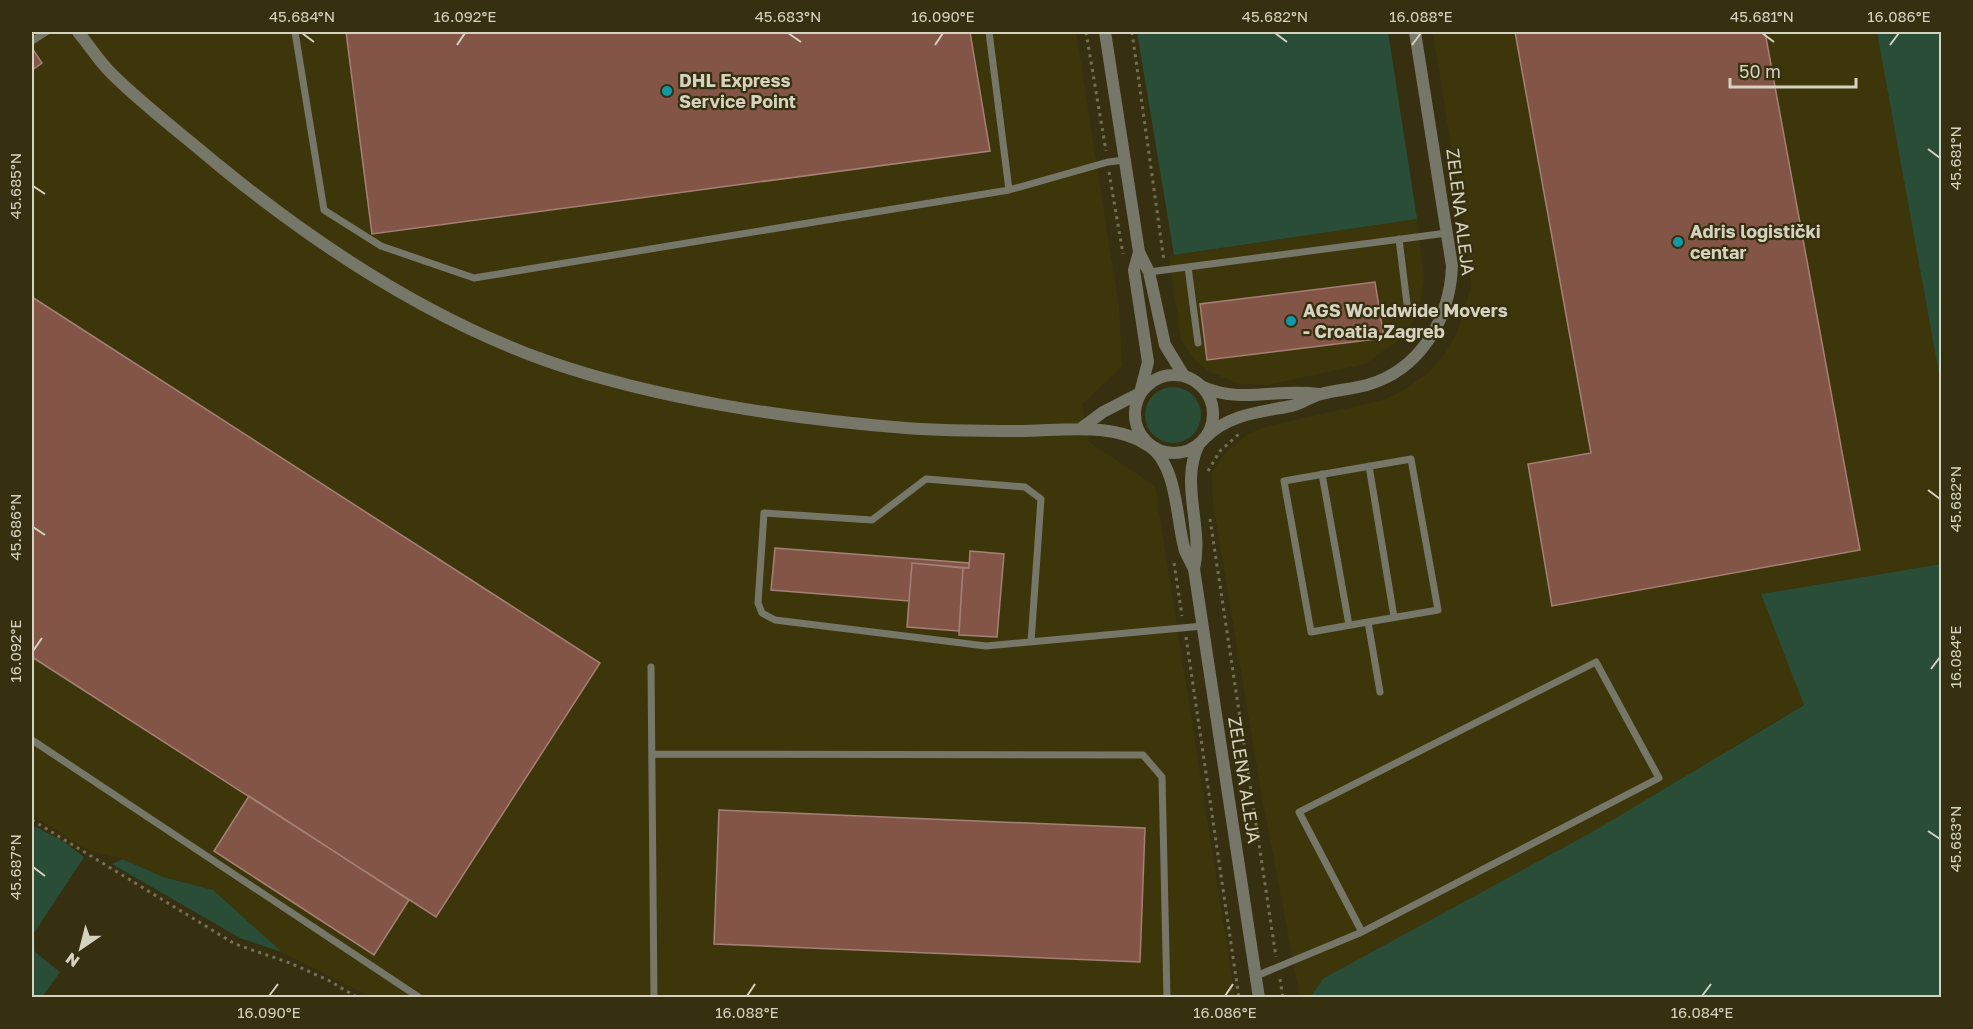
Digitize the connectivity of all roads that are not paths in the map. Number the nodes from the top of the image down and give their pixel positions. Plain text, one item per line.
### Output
1 (46, 32) edge
2 (78, 32) edge
3 (295, 32) edge
4 (990, 32) edge
5 (1105, 32) edge
6 (1415, 32) edge
7 (32, 40) edge
8 (1125, 160) junction
9 (1009, 190) junction
10 (1447, 232) junction
11 (1399, 239) junction
12 (1139, 252) junction
13 (1188, 267) junction
14 (1149, 272) junction
15 (1407, 304) dead end
16 (1198, 344) dead end
17 (1184, 376) junction
18 (1203, 387) junction
19 (1140, 393) junction
20 (1319, 394) junction
21 (1080, 429) junction
22 (1203, 441) junction
23 (1150, 446) junction
24 (1369, 466) junction
25 (1322, 474) junction
26 (1194, 569) junction
27 (1394, 617) junction
28 (1368, 622) junction
29 (1349, 625) junction
30 (1203, 626) junction
31 (1031, 642) junction
32 (651, 667) dead end
33 (1380, 692) dead end
34 (32, 740) edge
35 (652, 754) junction
36 (1362, 932) junction
37 (1256, 976) junction
38 (420, 998) edge
39 (654, 998) edge
40 (1167, 998) edge
41 (1259, 998) edge

1 - 7 lane
2 - 21 street
3 - 9 lane
4 - 9 lane
5 - 8 street, ZELENA ALEJA
6 - 10 street, ZELENA ALEJA
8 - 9 lane
8 - 12 street, ZELENA ALEJA
10 - 11 lane
10 - 20 street, ZELENA ALEJA
11 - 13 lane
11 - 15 lane
12 - 14 street, ZELENA ALEJA
12 - 19 street, ZELENA ALEJA
13 - 14 lane
13 - 16 lane
14 - 17 street, ZELENA ALEJA
17 - 18 street, ZELENA ALEJA
17 - 19 street
18 - 20 street, ZELENA ALEJA
18 - 22 street, ZELENA ALEJA
19 - 21 street
19 - 23 street, ZELENA ALEJA
20 - 22 street, ZELENA ALEJA
21 - 23 street
22 - 23 street, ZELENA ALEJA
22 - 26 street, ZELENA ALEJA
23 - 26 street, ZELENA ALEJA
24 - 25 lane
24 - 27 lane
24 - 27 lane
25 - 29 lane
25 - 29 lane
26 - 30 street, ZELENA ALEJA
27 - 28 lane
28 - 29 lane
28 - 33 lane
30 - 31 lane
30 - 37 street, ZELENA ALEJA
31 - 31 lane
32 - 35 lane
34 - 38 lane
35 - 39 lane
35 - 40 lane
36 - 36 lane
36 - 37 lane
37 - 41 street, ZELENA ALEJA

